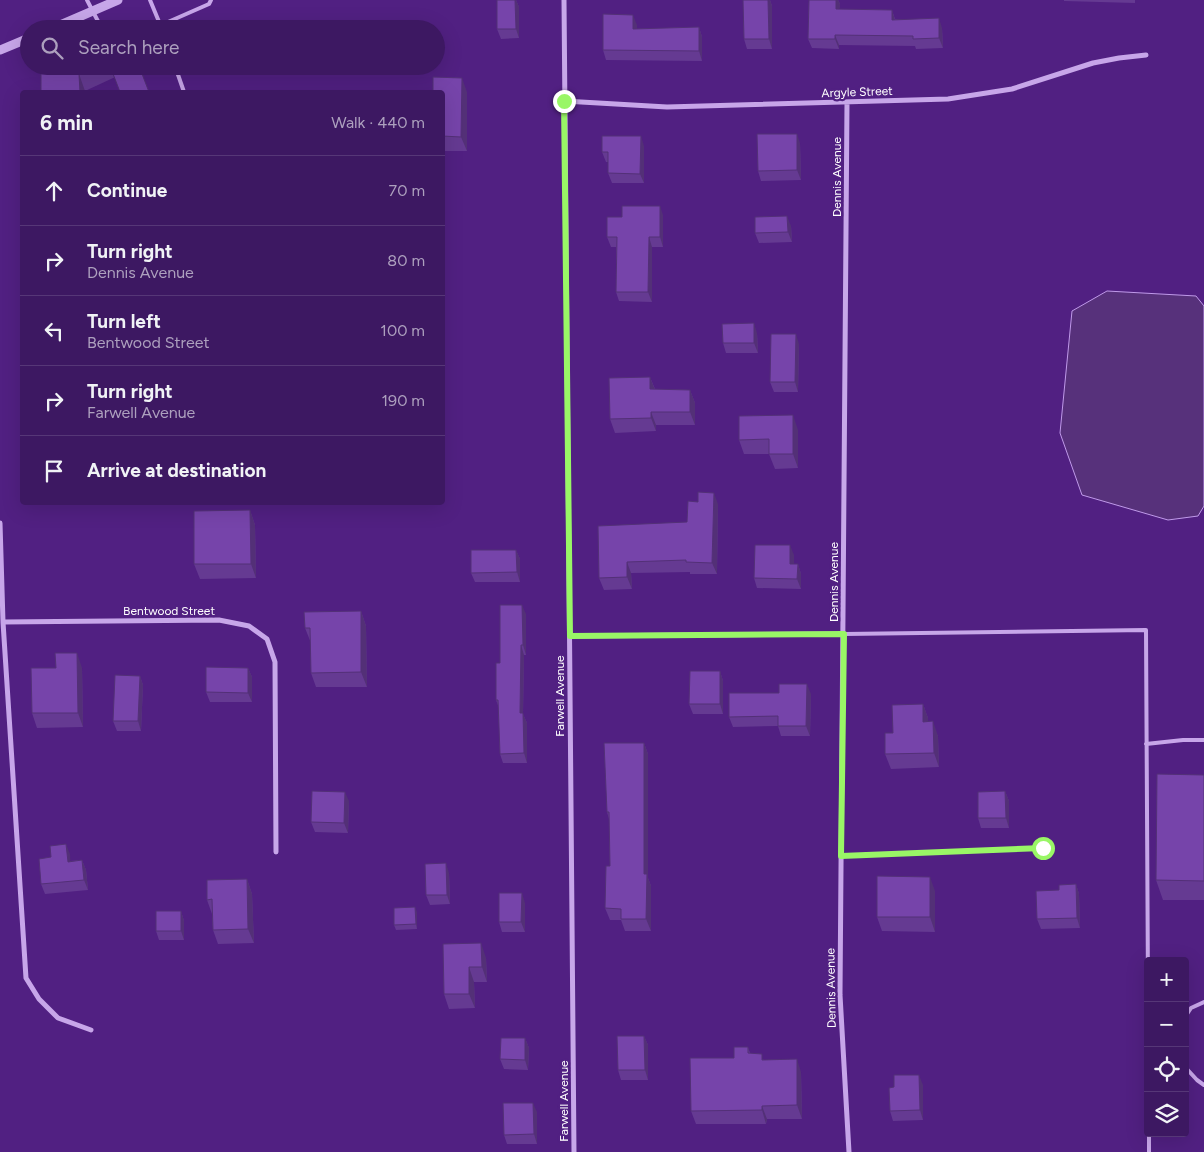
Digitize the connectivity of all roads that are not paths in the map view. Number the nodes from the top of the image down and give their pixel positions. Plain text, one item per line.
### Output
1 (87, 0) edge
2 (118, 0) edge
3 (150, 0) edge
4 (211, 0) edge
5 (564, 0) edge
6 (92, 11) junction
7 (72, 20) edge
8 (97, 20) edge
9 (158, 20) edge
10 (176, 20) edge
11 (20, 42) edge
12 (0, 50) edge
13 (1146, 55) dead end
14 (178, 75) edge
15 (183, 90) edge
16 (564, 101) junction
17 (848, 103) junction
18 (0, 523) edge
19 (3, 622) junction
20 (844, 634) junction
21 (570, 636) junction
22 (1204, 740) edge
23 (1146, 744) junction
24 (1043, 848) dead end
25 (276, 852) dead end
26 (841, 856) junction
27 (1148, 957) edge
28 (1204, 1002) edge
29 (1189, 1011) edge
30 (91, 1030) dead end
31 (1189, 1071) edge
32 (1204, 1085) edge
33 (1149, 1137) edge
34 (574, 1152) edge
35 (850, 1152) edge
36 (1149, 1152) edge

1 - 6 lane
2 - 6 street
3 - 9 lane
4 - 10 lane
5 - 16 street, Farwell Avenue
6 - 7 street
6 - 8 lane
11 - 12 street
13 - 17 street, Argyle Street
14 - 15 lane
16 - 17 street, Argyle Street
16 - 21 street, Farwell Avenue
17 - 20 street, Dennis Avenue
18 - 19 street
19 - 25 street, Bentwood Street
19 - 30 street
20 - 21 street
20 - 23 lane
20 - 26 street, Dennis Avenue
21 - 34 street, Farwell Avenue
22 - 23 lane
23 - 27 lane
24 - 26 lane
26 - 35 street, Dennis Avenue
28 - 29 lane
31 - 32 lane
33 - 36 lane

